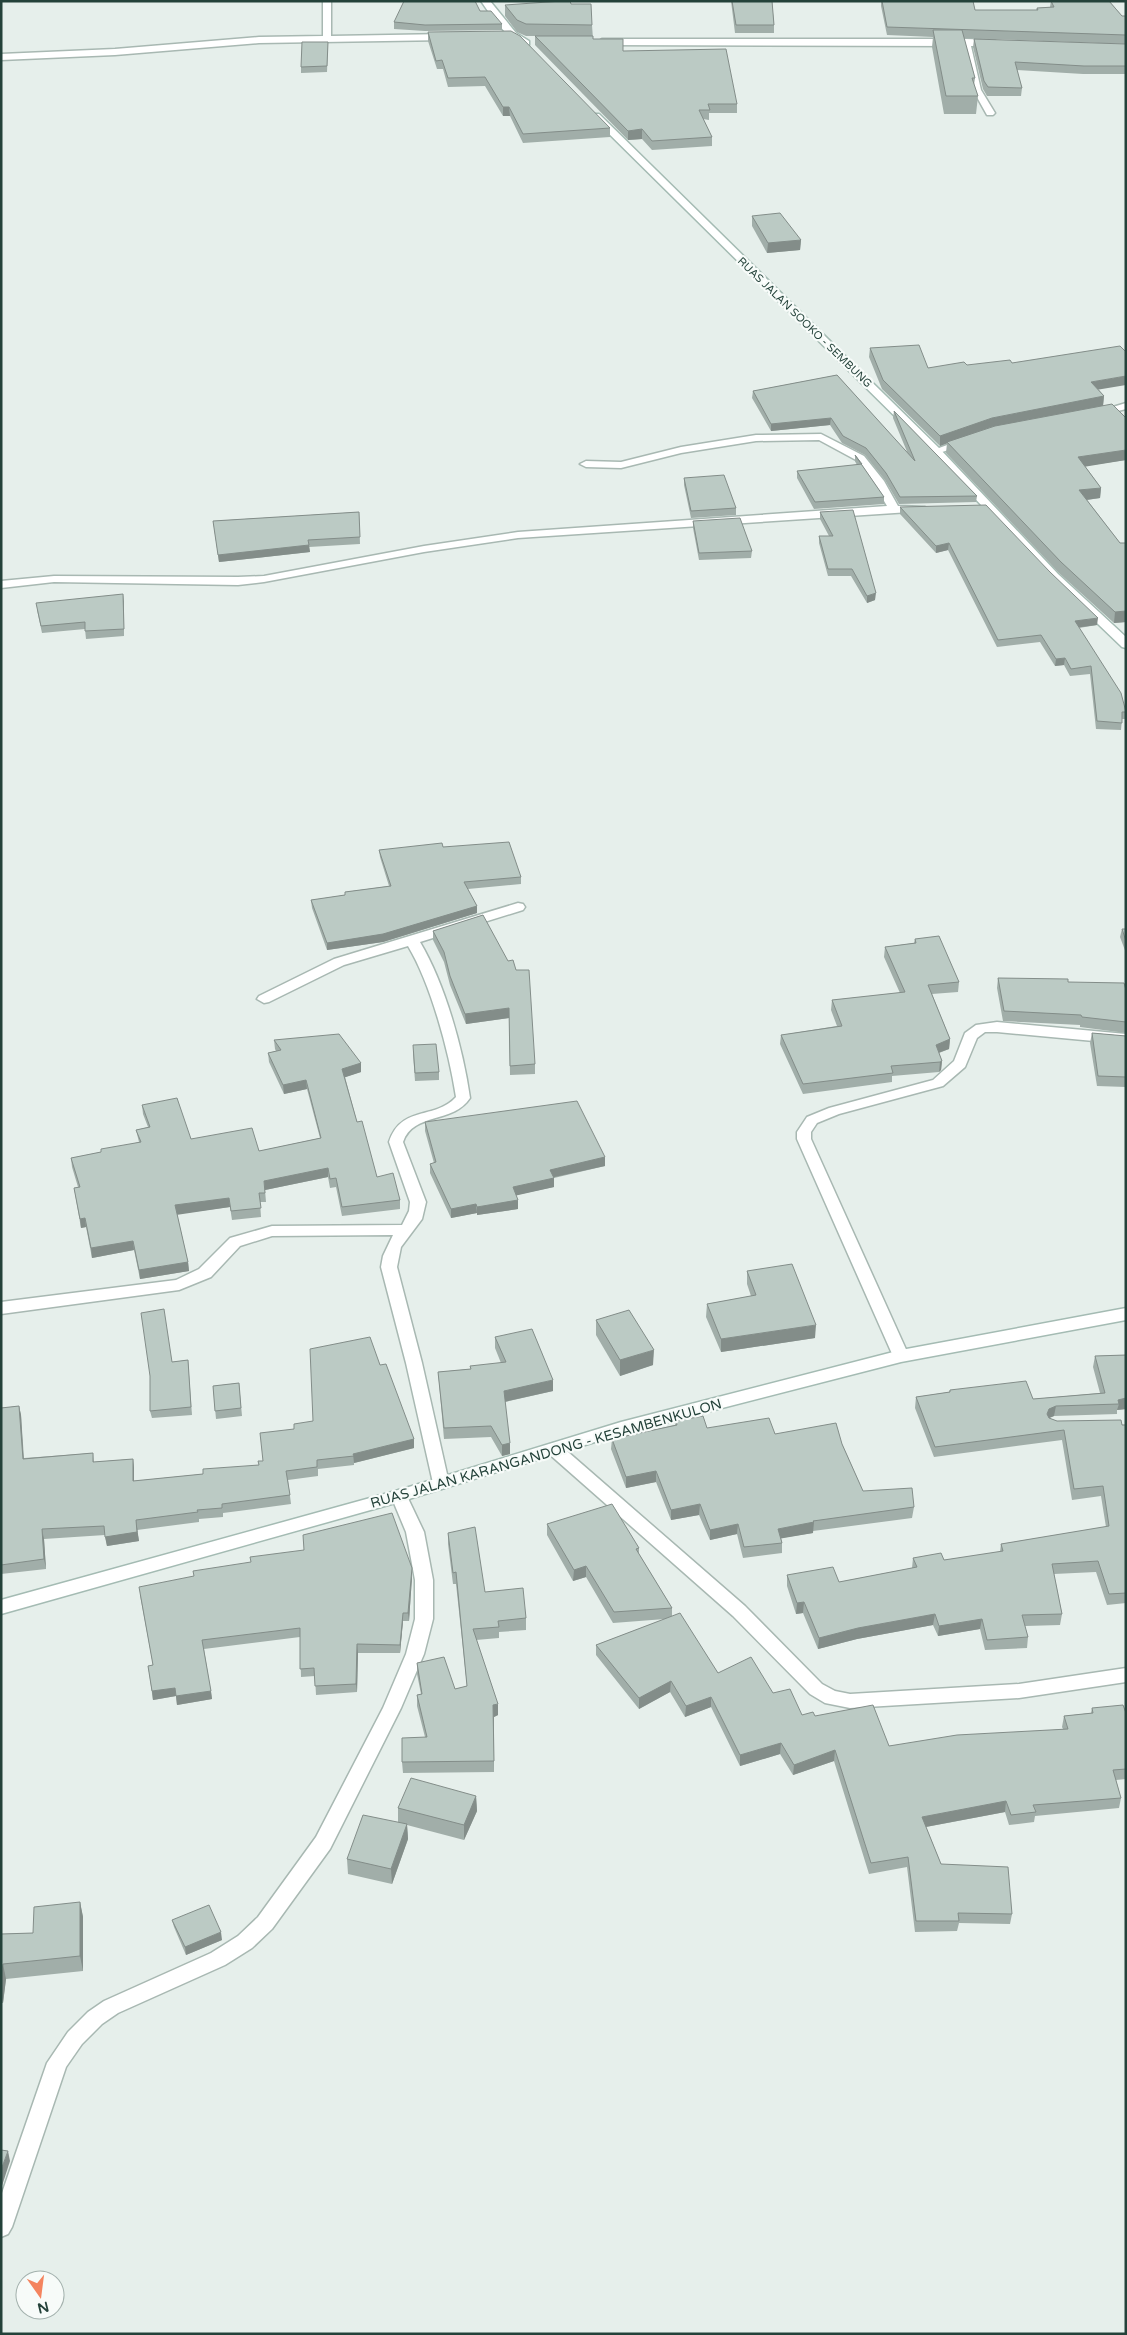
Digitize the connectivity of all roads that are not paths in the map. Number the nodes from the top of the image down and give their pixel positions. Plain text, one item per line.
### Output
1 (327, 1) edge
2 (485, 1) edge
3 (454, 36) edge
4 (327, 37) junction
5 (591, 42) edge
6 (966, 42) junction
7 (1002, 43) edge
8 (536, 54) edge
9 (1, 57) edge
10 (587, 107) edge
11 (990, 113) dead end
12 (1126, 406) edge
13 (1085, 416) edge
14 (973, 439) edge
15 (936, 451) junction
16 (586, 464) dead end
17 (990, 507) junction
18 (972, 508) edge
19 (894, 509) junction
20 (937, 509) edge
21 (1, 585) edge
22 (1126, 644) edge
23 (518, 907) dead end
24 (412, 940) junction
25 (264, 999) dead end
26 (1126, 1039) edge
27 (404, 1230) junction
28 (1, 1308) edge
29 (1126, 1314) edge
30 (901, 1356) junction
31 (554, 1449) junction
32 (441, 1483) junction
33 (399, 1496) junction
34 (1, 1607) edge
35 (1126, 1675) edge
36 (2, 2227) edge

1 - 4 street
2 - 8 street
3 - 4 street
4 - 9 street
5 - 6 street
6 - 7 street
6 - 11 street
10 - 15 street, RUAS JALAN SOOKO - SEMBUNG
12 - 13 street
14 - 15 street
15 - 17 street, RUAS JALAN SOOKO - SEMBUNG
16 - 19 street
17 - 18 street
17 - 22 street, RUAS JALAN SOOKO - SEMBUNG
19 - 20 street
19 - 21 street
23 - 24 street
24 - 25 street
24 - 27 street
26 - 30 street
27 - 28 street
27 - 32 street
29 - 30 street, RUAS JALAN KARANGANDONG - KESAMBENKULON
30 - 31 street, RUAS JALAN KARANGANDONG - KESAMBENKULON
31 - 32 street, RUAS JALAN KARANGANDONG - KESAMBENKULON
31 - 35 street
32 - 33 street, RUAS JALAN KARANGANDONG - KESAMBENKULON
33 - 34 street, RUAS JALAN KARANGANDONG - KESAMBENKULON
33 - 36 street

